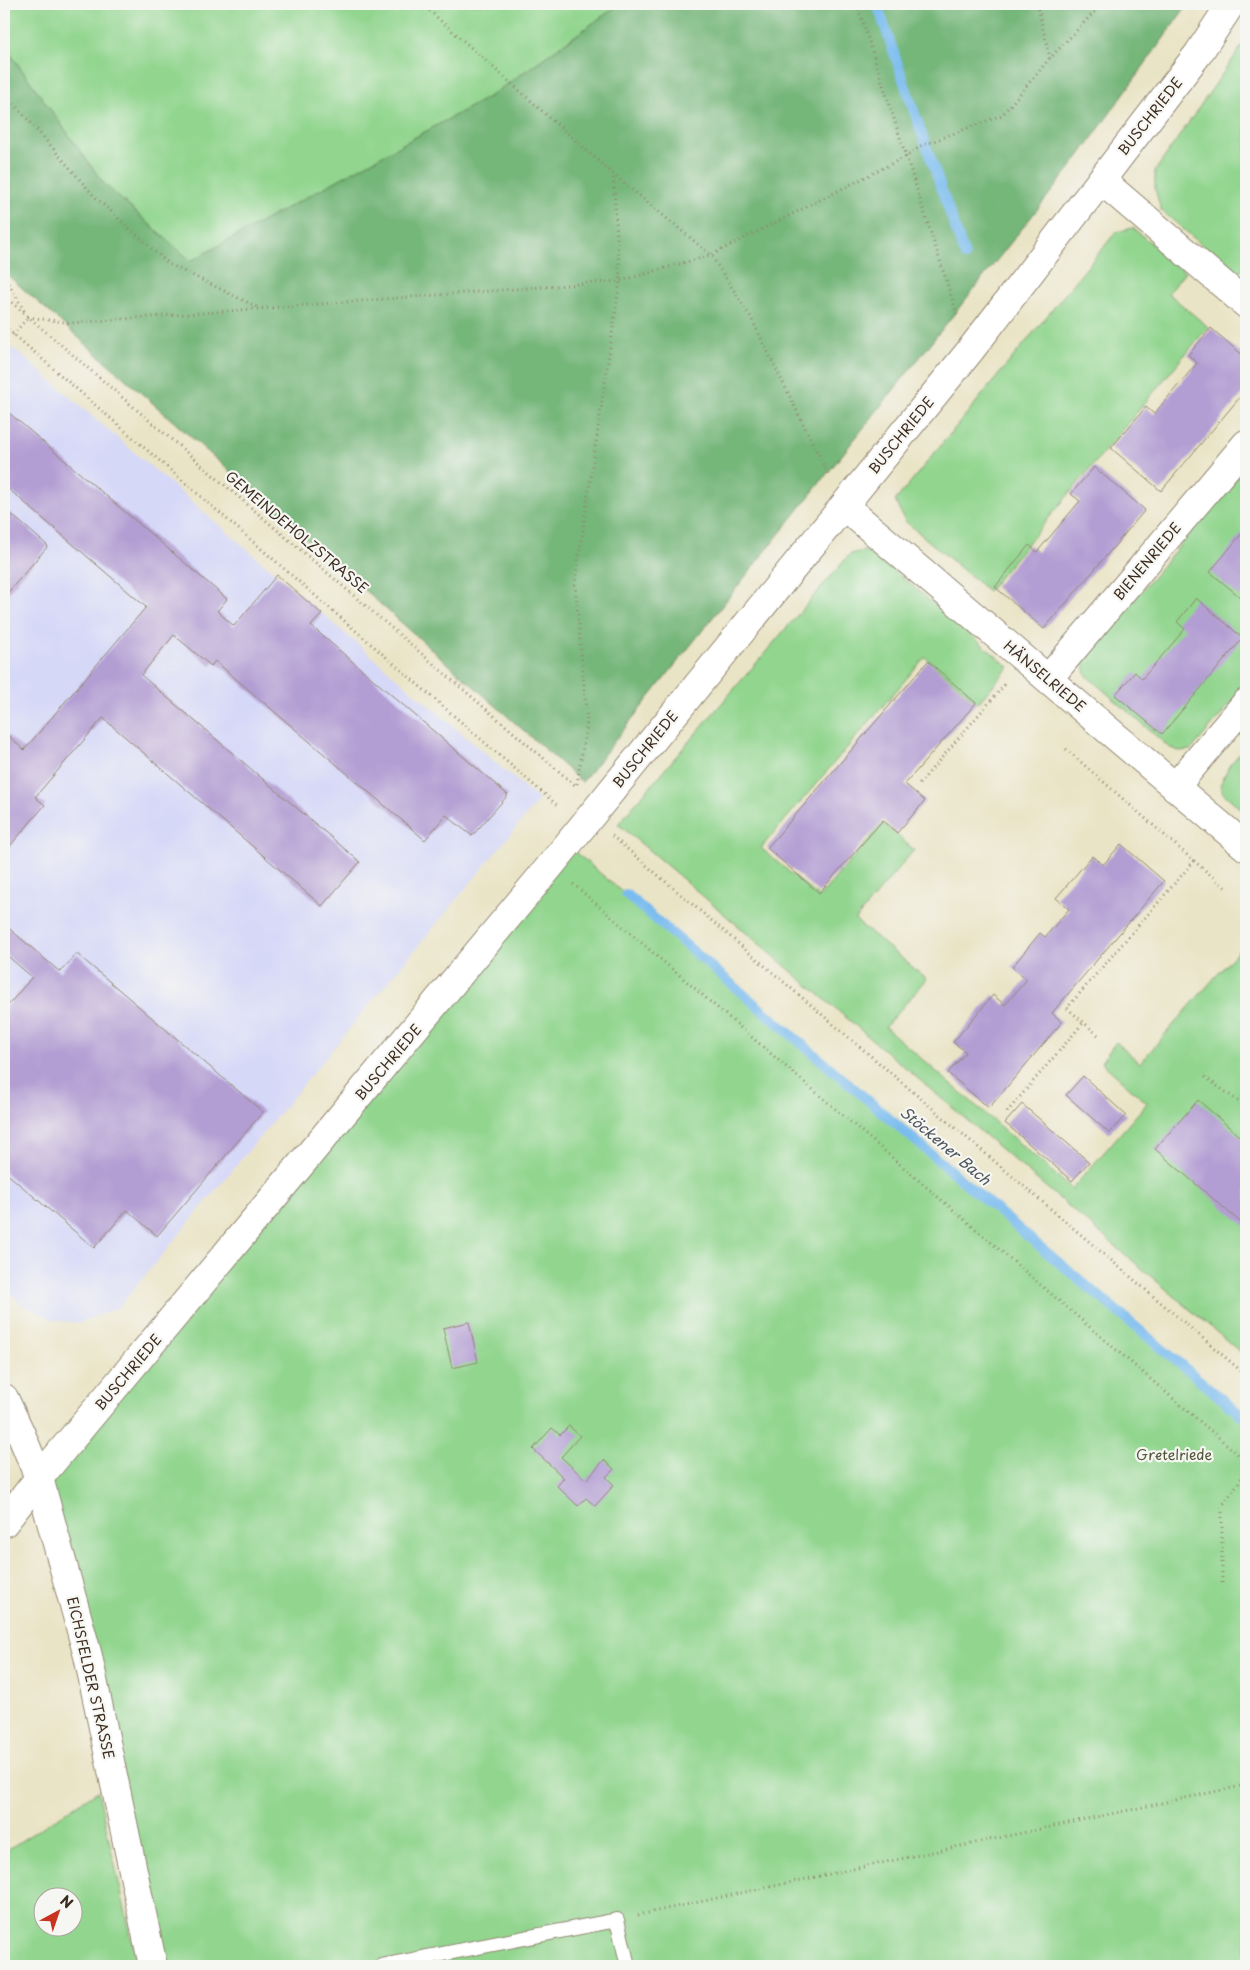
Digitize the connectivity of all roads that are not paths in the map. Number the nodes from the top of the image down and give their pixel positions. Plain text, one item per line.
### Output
1 (1231, 4) edge
2 (1101, 180) junction
3 (1246, 304) edge
4 (1246, 444) edge
5 (844, 506) junction
6 (1048, 679) junction
7 (1246, 703) edge
8 (1175, 787) junction
9 (1246, 847) edge
10 (4, 1398) edge
11 (39, 1478) junction
12 (4, 1523) edge
13 (153, 1966) edge
14 (381, 1966) edge
15 (628, 1966) edge

1 - 2 street, BUSCHRIEDE
2 - 3 street
2 - 5 street, BUSCHRIEDE
4 - 6 street, BIENENRIEDE
5 - 6 street, HÄNSELRIEDE
5 - 11 street, BUSCHRIEDE
6 - 8 street, HÄNSELRIEDE
7 - 8 street
8 - 9 street, HÄNSELRIEDE
10 - 11 street, EICHSFELDER STRASSE
11 - 12 street, BUSCHRIEDE
11 - 13 street, EICHSFELDER STRASSE
14 - 15 lane

